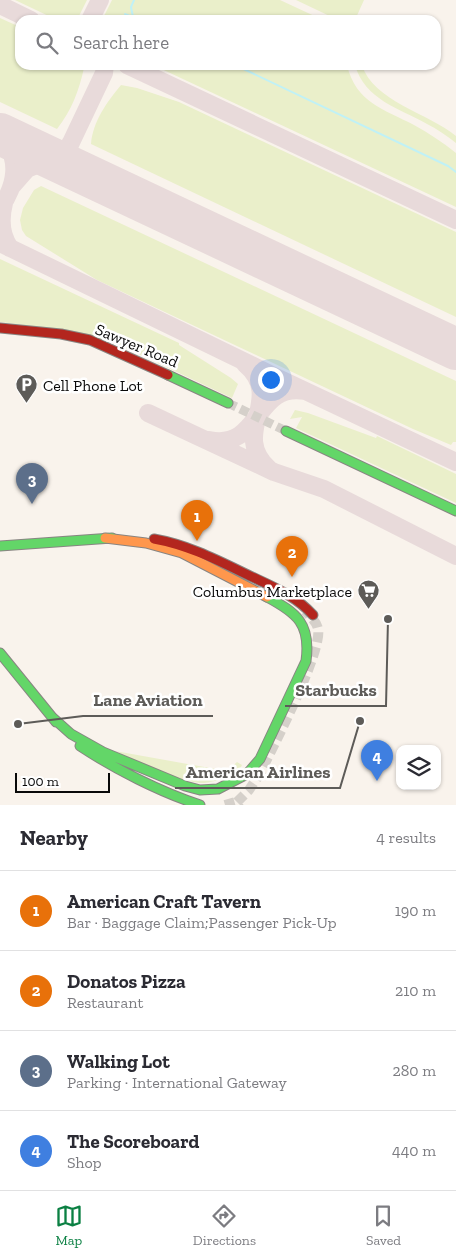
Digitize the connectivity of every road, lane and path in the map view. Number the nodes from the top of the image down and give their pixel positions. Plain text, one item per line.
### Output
1 (0, 328) edge
2 (228, 403) tunnel mouth
3 (286, 431) tunnel mouth
4 (456, 511) edge
5 (105, 538) junction
6 (0, 546) edge
7 (19, 546) junction
8 (0, 550) edge
9 (313, 615) tunnel mouth
10 (0, 653) edge
11 (52, 717) junction
12 (200, 805) edge

1 - 2 main road, Sawyer Road
3 - 4 main road
5 - 7 main road
5 - 9 main road
5 - 11 main road
6 - 7 main road
7 - 8 main road
10 - 11 main road
11 - 12 main road

